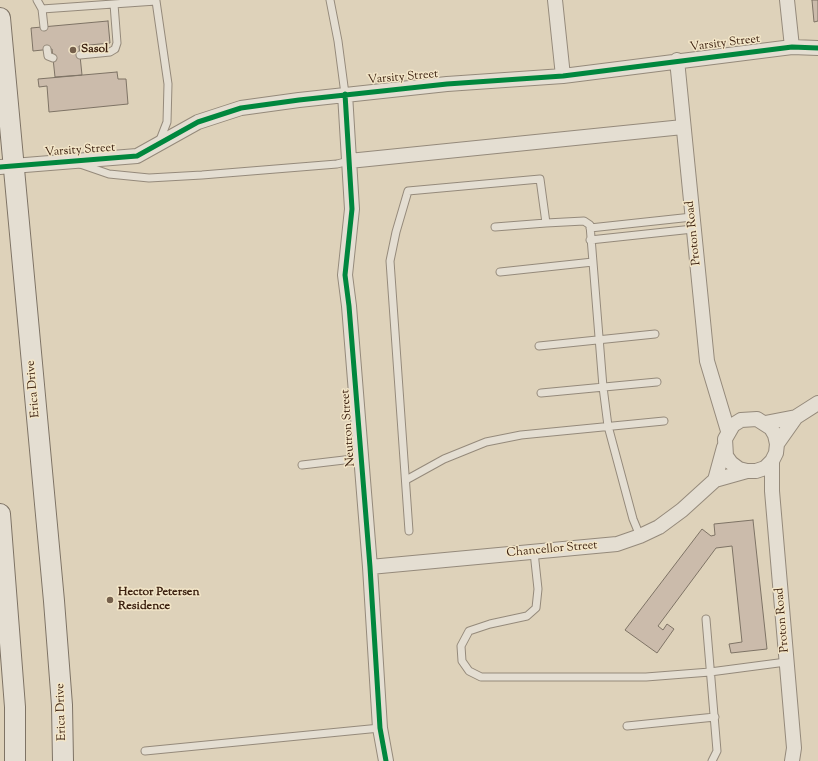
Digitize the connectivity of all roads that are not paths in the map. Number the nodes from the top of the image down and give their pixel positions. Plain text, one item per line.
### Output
1 (37, 0) edge
2 (330, 0) edge
3 (555, 0) edge
4 (787, 0) edge
5 (114, 4) junction
6 (42, 9) junction
7 (0, 18) edge
8 (44, 27) dead end
9 (792, 47) junction
10 (818, 48) edge
11 (47, 49) dead end
12 (80, 55) dead end
13 (53, 58) dead end
14 (677, 60) junction
15 (563, 76) junction
16 (345, 94) junction
17 (683, 127) junction
18 (156, 147) junction
19 (74, 161) junction
20 (349, 161) junction
21 (7, 166) edge
22 (546, 223) junction
23 (693, 223) junction
24 (495, 227) dead end
25 (590, 228) junction
26 (590, 240) junction
27 (593, 262) junction
28 (500, 272) dead end
29 (655, 334) dead end
30 (598, 340) junction
31 (539, 346) dead end
32 (657, 382) dead end
33 (603, 387) junction
34 (541, 394) dead end
35 (818, 403) edge
36 (720, 404) junction
37 (796, 417) junction
38 (749, 418) junction
39 (664, 421) dead end
40 (765, 422) junction
41 (608, 426) junction
42 (728, 431) junction
43 (777, 444) junction
44 (724, 447) junction
45 (361, 458) junction
46 (772, 461) junction
47 (302, 465) dead end
48 (752, 471) junction
49 (406, 480) junction
50 (714, 480) junction
51 (772, 491) junction
52 (0, 514) edge
53 (409, 531) dead end
54 (640, 536) junction
55 (534, 552) junction
56 (370, 567) junction
57 (706, 619) dead end
58 (786, 662) junction
59 (710, 672) junction
60 (715, 717) junction
61 (627, 726) dead end
62 (380, 728) junction
63 (16, 731) junction
64 (145, 751) dead end
65 (795, 757) edge
66 (15, 761) edge
67 (20, 761) edge
68 (63, 761) edge
69 (386, 761) edge
70 (712, 761) edge

1 - 6 lane
2 - 16 lane
3 - 15 street
4 - 9 street
5 - 6 lane
5 - 12 lane
5 - 18 lane
6 - 8 lane
7 - 21 main road, Erica Drive
9 - 10 street, Varsity Street
9 - 14 street, Varsity Street
11 - 13 lane
14 - 15 street, Varsity Street
14 - 17 street, Proton Road
15 - 16 street, Varsity Street
16 - 18 street, Varsity Street
16 - 20 street, Neutron Street
17 - 20 street
17 - 23 street, Proton Road
18 - 19 street, Varsity Street
19 - 20 lane
19 - 21 street, Varsity Street
20 - 45 street, Neutron Street
21 - 68 main road, Erica Drive
22 - 24 lane
22 - 25 lane
22 - 49 lane
23 - 25 lane
23 - 26 lane
23 - 36 street, Proton Road
25 - 26 lane
26 - 27 lane
27 - 28 lane
27 - 30 lane
29 - 30 lane
30 - 31 lane
30 - 33 lane
32 - 33 lane
33 - 34 lane
33 - 41 lane
35 - 37 street
36 - 38 street
36 - 42 street, Proton Road
37 - 40 street
37 - 43 street
38 - 40 street
38 - 42 street
39 - 41 lane
40 - 43 street
41 - 49 lane
41 - 54 lane
42 - 44 street
43 - 46 street
44 - 48 street
44 - 50 street, Chancellor Street
45 - 47 lane
45 - 56 street, Neutron Street
46 - 48 street
46 - 51 street, Proton Road
48 - 50 street, Chancellor Street
48 - 51 street
49 - 53 lane
50 - 54 street, Chancellor Street
51 - 58 street, Proton Road
52 - 63 main road
54 - 55 street, Chancellor Street
55 - 56 street, Chancellor Street
55 - 59 lane
56 - 62 street, Neutron Street
57 - 59 lane
58 - 59 lane
58 - 65 street, Proton Road
59 - 60 lane
60 - 61 lane
60 - 70 lane
62 - 64 lane
62 - 69 street, Neutron Street
63 - 66 main road
63 - 67 main road

